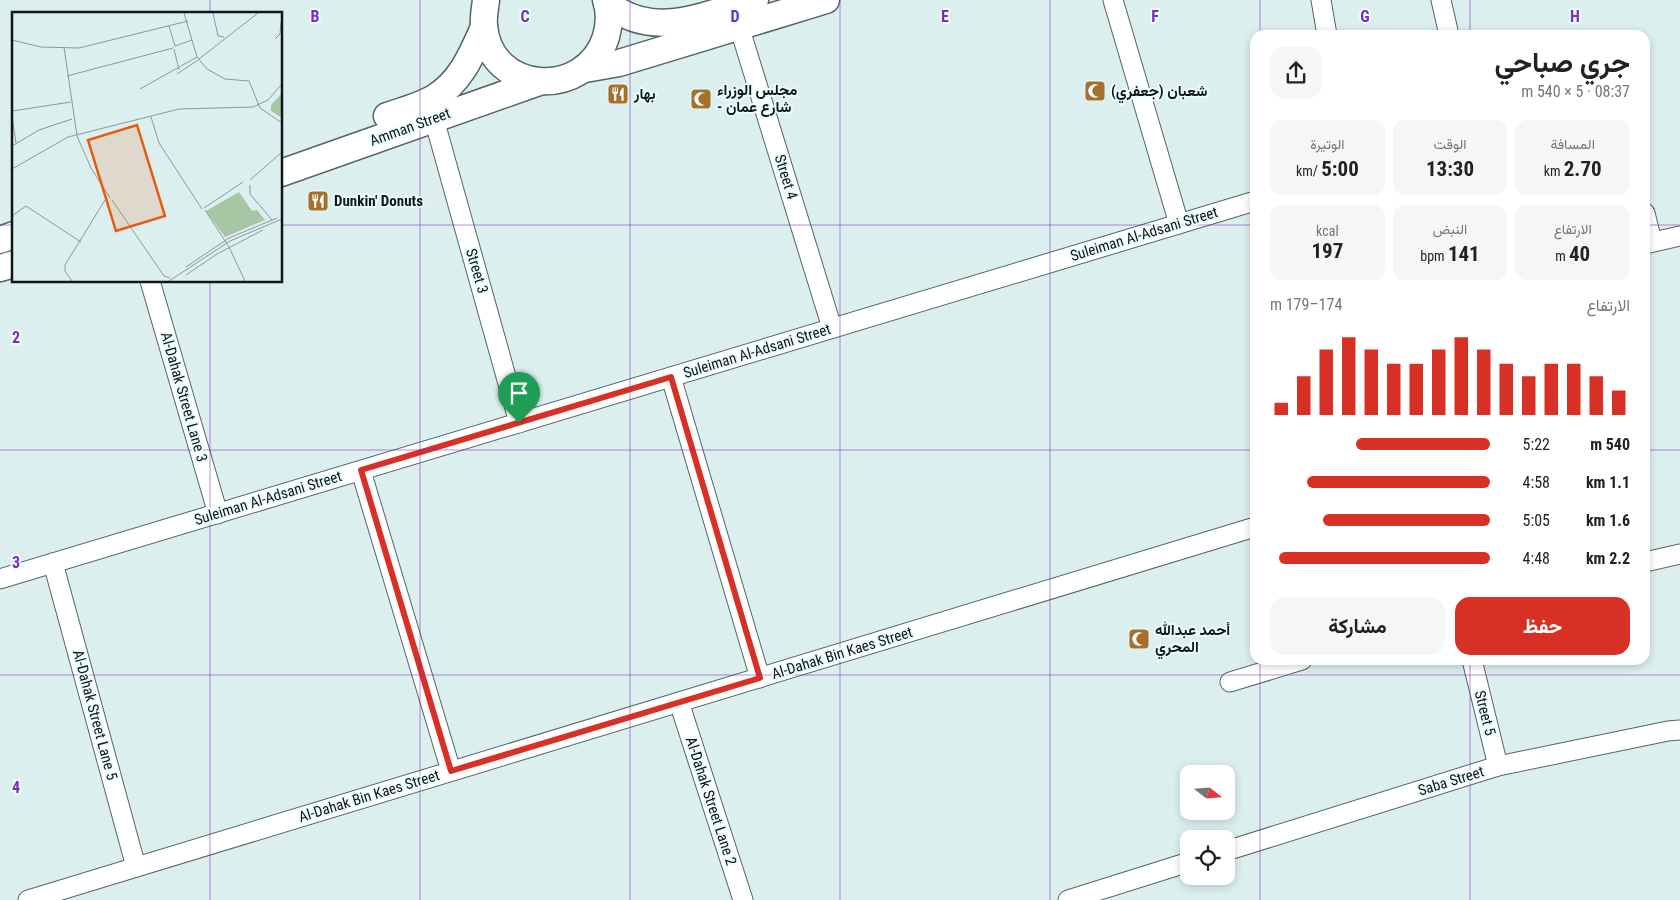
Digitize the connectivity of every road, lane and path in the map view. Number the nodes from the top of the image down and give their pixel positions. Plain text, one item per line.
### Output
1 (486, 0) edge
2 (755, 0) edge
3 (826, 0) edge
4 (1113, 0) edge
5 (1320, 0) edge
6 (1442, 0) edge
7 (606, 2) edge
8 (739, 26) junction
9 (484, 27) junction
10 (1326, 30) edge
11 (1448, 30) edge
12 (585, 69) junction
13 (539, 82) junction
14 (434, 119) junction
15 (282, 155) edge
16 (282, 173) edge
17 (1250, 203) edge
18 (1180, 224) junction
19 (12, 236) edge
20 (1680, 236) edge
21 (0, 240) edge
22 (1650, 243) edge
23 (150, 282) edge
24 (832, 328) junction
25 (671, 377) junction
26 (519, 423) junction
27 (361, 470) junction
28 (218, 514) junction
29 (1250, 529) edge
30 (1680, 554) edge
31 (1650, 561) edge
32 (54, 563) junction
33 (0, 579) edge
34 (1286, 665) edge
35 (1473, 665) edge
36 (760, 678) junction
37 (1230, 682) dead end
38 (679, 702) junction
39 (1680, 730) edge
40 (1498, 766) junction
41 (451, 771) junction
42 (1235, 848) edge
43 (1180, 865) edge
44 (136, 867) junction
45 (39, 898) edge
46 (743, 900) edge
47 (1068, 900) edge

1 - 9 main road
2 - 7 main road
3 - 8 main road
4 - 18 street
5 - 10 street
6 - 11 street
7 - 12 main road
8 - 12 main road
8 - 24 street, Street 4
9 - 13 main road
9 - 15 main road, Amman Street
12 - 13 main road
13 - 14 main road, Amman Street
14 - 16 main road, Amman Street
14 - 26 street, Street 3
17 - 18 street, Suleiman Al-Adsani Street
18 - 24 street, Suleiman Al-Adsani Street
19 - 21 main road
20 - 22 street
23 - 28 street, Al-Dahak Street Lane 3
24 - 25 street, Suleiman Al-Adsani Street
25 - 26 street, Suleiman Al-Adsani Street
25 - 36 street
26 - 27 street, Suleiman Al-Adsani Street
27 - 28 street, Suleiman Al-Adsani Street
27 - 41 street
28 - 32 street, Suleiman Al-Adsani Street
29 - 36 street, Al-Dahak Bin Kaes Street
30 - 31 street
32 - 33 street, Suleiman Al-Adsani Street
32 - 44 street, Al-Dahak Street Lane 5
34 - 37 street
35 - 40 street, Street 5
36 - 38 street, Al-Dahak Bin Kaes Street
38 - 41 street, Al-Dahak Bin Kaes Street
38 - 46 street, Al-Dahak Street Lane 2
39 - 40 street, Saba Street
40 - 42 street, Saba Street
41 - 44 street, Al-Dahak Bin Kaes Street
43 - 47 street
44 - 45 street, Al-Dahak Bin Kaes Street

